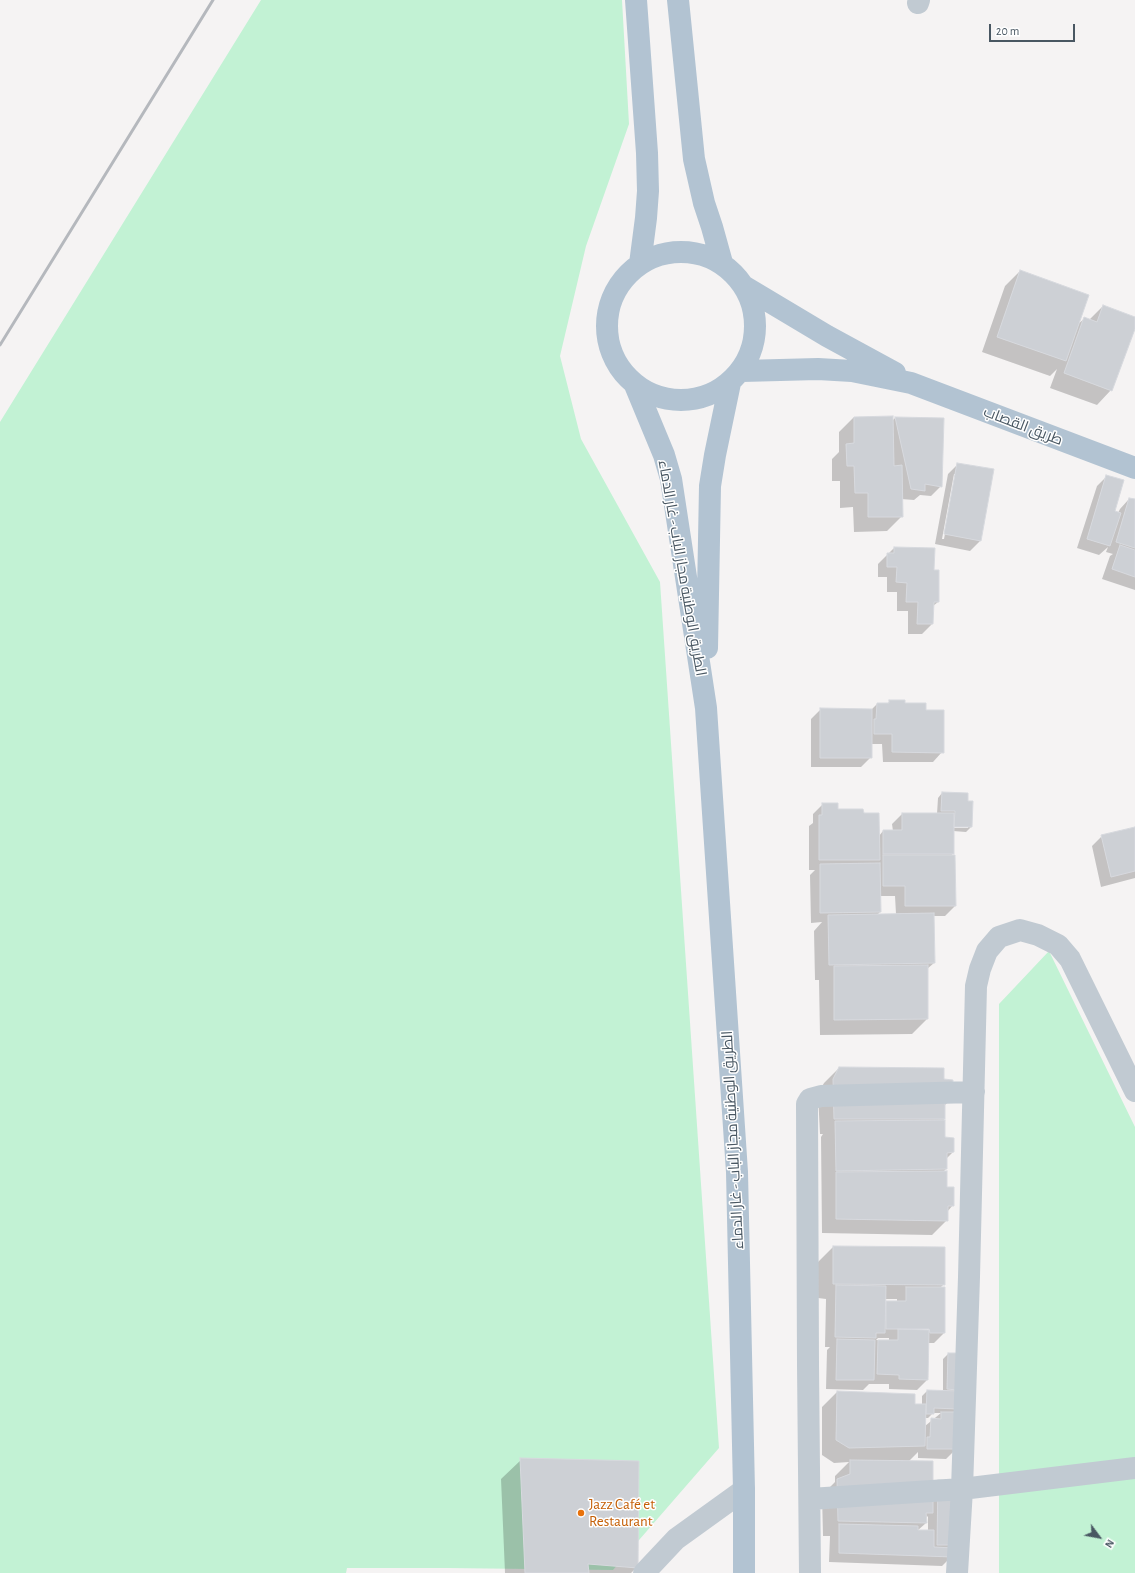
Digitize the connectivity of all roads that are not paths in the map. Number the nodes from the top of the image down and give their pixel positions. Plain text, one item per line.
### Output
1 (636, 0) edge
2 (678, 0) edge
3 (722, 263) junction
4 (640, 264) junction
5 (746, 287) junction
6 (736, 377) junction
7 (911, 383) junction
8 (635, 385) junction
9 (1135, 468) edge
10 (706, 708) junction
11 (1135, 1091) edge
12 (974, 1092) junction
13 (1135, 1468) edge
14 (962, 1489) junction
15 (744, 1490) junction
16 (810, 1499) junction
17 (644, 1573) edge
18 (744, 1573) edge
19 (810, 1573) edge
20 (957, 1573) edge

1 - 4 main road
2 - 3 main road
3 - 4 main road
3 - 5 main road
4 - 8 main road
5 - 6 main road, الطريق الوطنية مجاز الباب - غار الدماء
5 - 7 main road, طريق القصاب
6 - 7 main road, طريق القصاب
6 - 8 main road
6 - 10 main road, الطريق الوطنية مجاز الباب - غار الدماء
7 - 9 main road, طريق القصاب
8 - 10 main road, الطريق الوطنية مجاز الباب - غار الدماء
10 - 15 main road, الطريق الوطنية مجاز الباب - غار الدماء
11 - 12 street
12 - 14 street
12 - 16 street
13 - 14 street
14 - 16 street
14 - 20 street
15 - 17 street
15 - 18 main road, الطريق الوطنية مجاز الباب - غار الدماء
16 - 19 street

